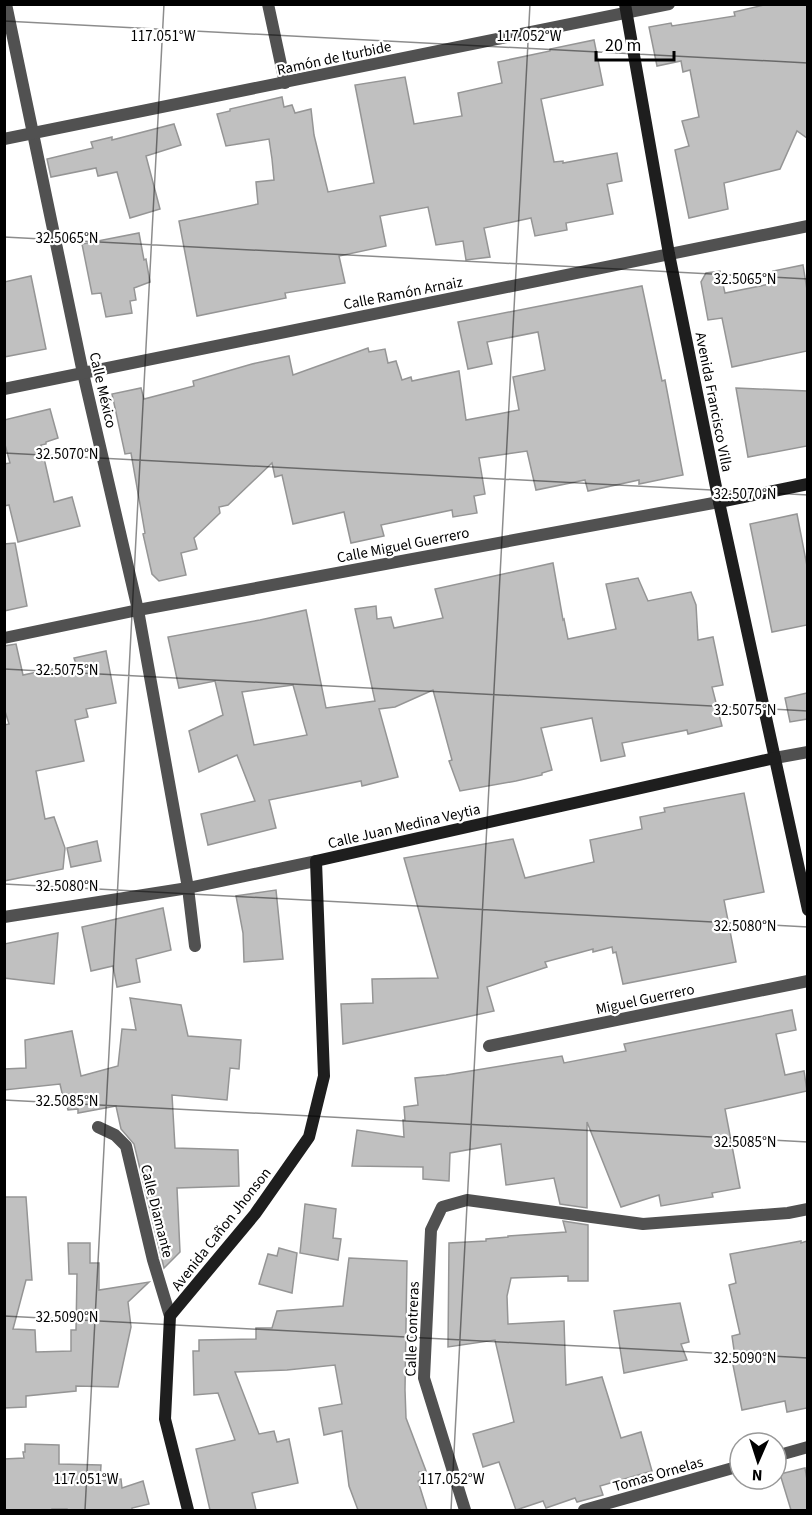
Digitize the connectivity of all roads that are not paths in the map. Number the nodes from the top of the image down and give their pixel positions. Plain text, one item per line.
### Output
1 (6, 4) edge
2 (268, 4) edge
3 (669, 4) edge
4 (626, 9) edge
5 (285, 83) junction
6 (32, 134) junction
7 (4, 140) edge
8 (807, 226) edge
9 (669, 254) junction
10 (84, 373) junction
11 (4, 389) edge
12 (807, 484) edge
13 (719, 502) junction
14 (138, 610) junction
15 (4, 638) edge
16 (807, 752) edge
17 (775, 758) junction
18 (316, 861) junction
19 (188, 888) junction
20 (807, 910) edge
21 (4, 917) edge
22 (195, 946) dead end
23 (807, 981) edge
24 (489, 1046) dead end
25 (99, 1127) dead end
26 (807, 1209) edge
27 (170, 1316) junction
28 (807, 1447) edge
29 (788, 1453) edge
30 (728, 1469) edge
31 (188, 1510) edge
32 (465, 1510) edge
33 (584, 1510) edge

1 - 6 street, Calle México
2 - 5 street
3 - 4 street, Ramón de Iturbide
4 - 5 street, Ramón de Iturbide
4 - 9 main road, Avenida Francisco Villa
5 - 6 street, Ramón de Iturbide
6 - 7 street, Ramón de Iturbide
6 - 10 street, Calle México
8 - 9 street, Calle Ramón Arnaiz
9 - 10 street, Calle Ramón Arnaiz
9 - 13 main road, Avenida Francisco Villa
10 - 11 street, Calle Ramón Arnaiz
10 - 14 street, Calle México
12 - 13 main road, Calle Miguel Guerrero
13 - 14 street, Calle Miguel Guerrero
13 - 17 main road, Avenida Francisco Villa
14 - 15 street, Calle Miguel Guerrero
14 - 19 street, Calle México
16 - 17 street, Calle Juan Medina Veytia
17 - 18 main road, Calle Juan Medina Veytia
17 - 20 main road, Avenida Francisco Villa
18 - 19 street, Calle Juan Medina Veytia
18 - 27 main road, Avenida Cañon Jhonson
19 - 21 street, Calle Juan Medina Veytia
19 - 22 street, Calle México
23 - 24 street, Miguel Guerrero
25 - 27 street, Calle Diamante
26 - 32 street, Calle Contreras
27 - 31 main road
28 - 29 street
30 - 33 street, Tomas Ornelas

